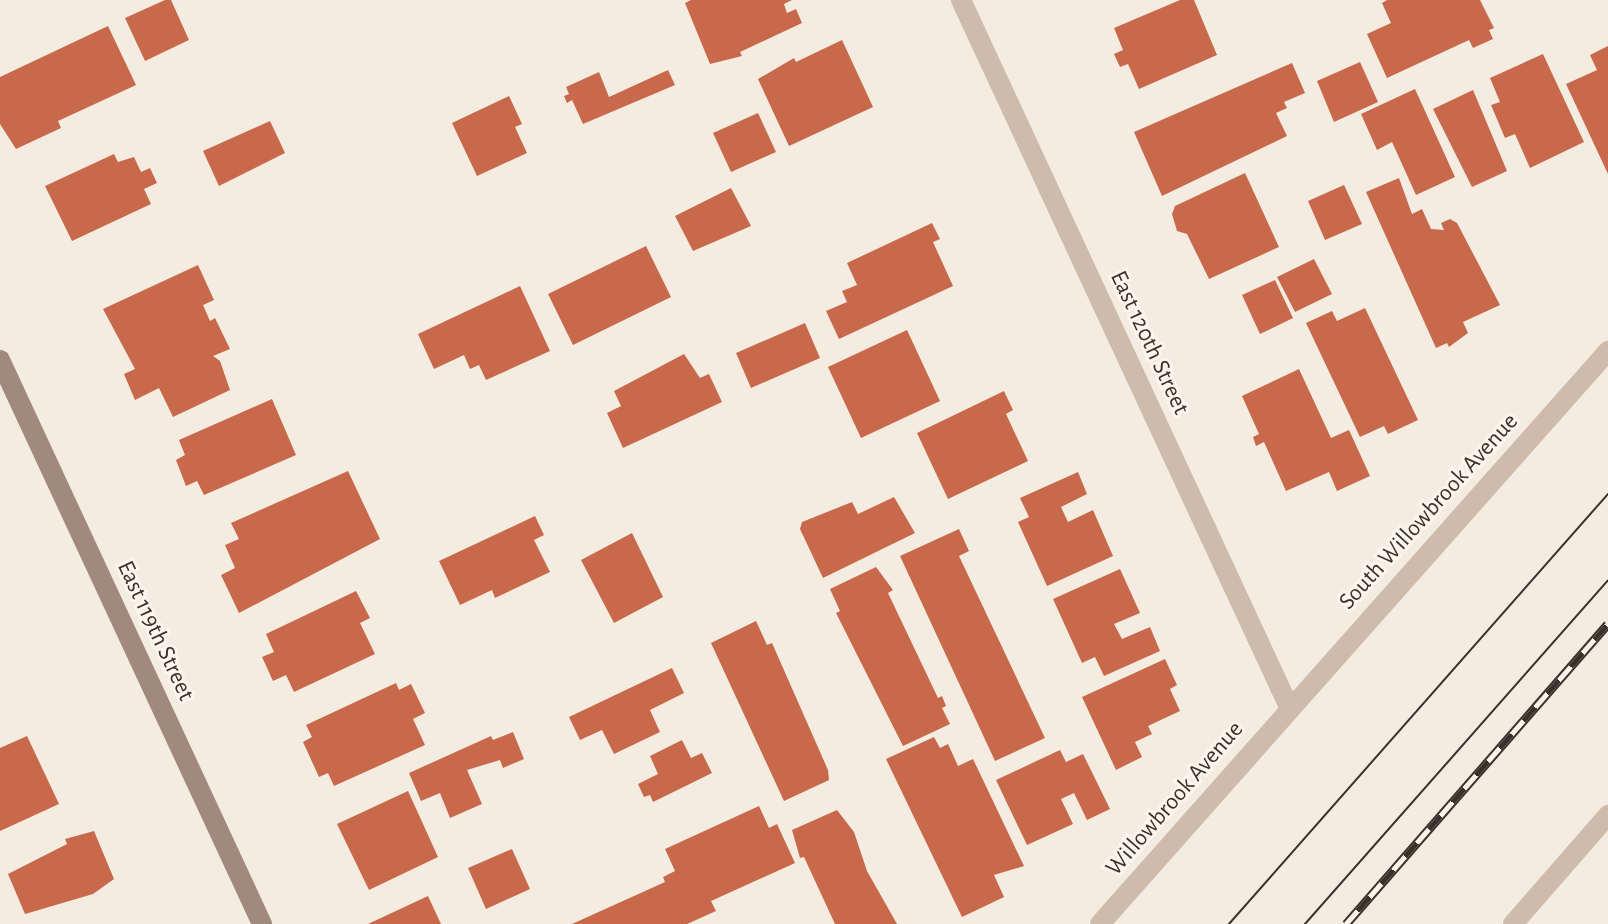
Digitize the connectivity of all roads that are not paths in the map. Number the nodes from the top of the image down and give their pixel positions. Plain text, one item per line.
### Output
1 (961, 0) edge
2 (1608, 351) edge
3 (0, 360) edge
4 (1289, 707) junction
5 (1608, 815) edge
6 (262, 924) edge
7 (1100, 924) edge
8 (1513, 924) edge

1 - 4 street, East 120th Street
2 - 4 street, South Willowbrook Avenue
3 - 6 street, East 119th Street
4 - 7 street, Willowbrook Avenue
5 - 8 street

